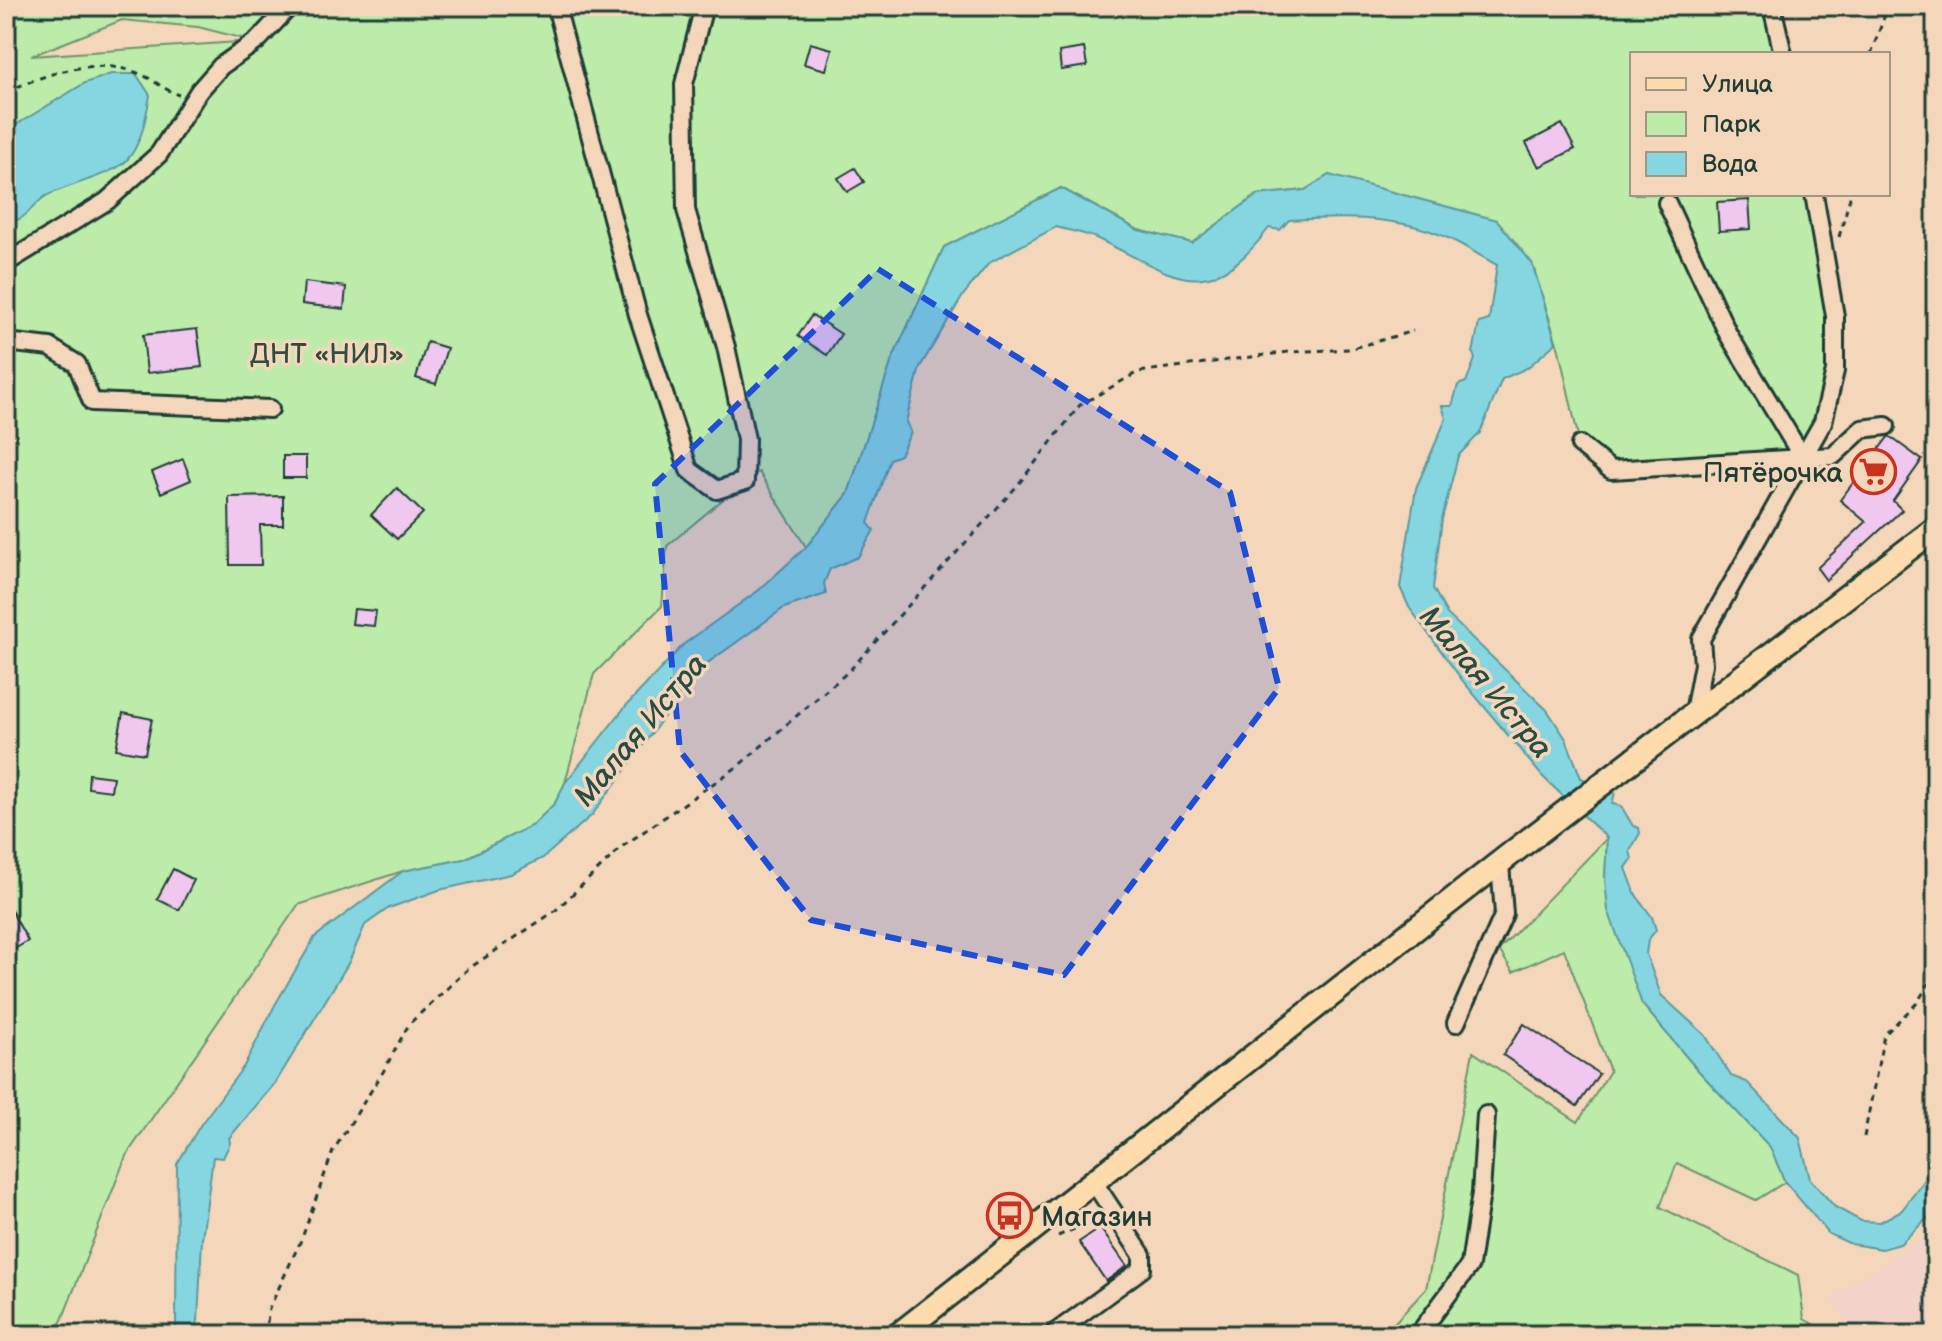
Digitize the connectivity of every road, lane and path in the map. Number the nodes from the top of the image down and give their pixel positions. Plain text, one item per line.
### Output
1 (290, 6) edge
2 (556, 6) edge
3 (704, 6) edge
4 (1772, 6) edge
5 (1888, 6) edge
6 (1783, 52) edge
7 (1871, 52) edge
8 (6, 92) edge
9 (194, 99) junction
10 (1814, 196) edge
11 (1850, 196) edge
12 (1667, 203) dead end
13 (1824, 241) junction
14 (6, 263) edge
15 (1413, 331) dead end
16 (6, 342) edge
17 (270, 409) dead end
18 (1886, 426) dead end
19 (1580, 445) dead end
20 (1803, 458) junction
21 (1936, 528) edge
22 (1694, 712) junction
23 (1508, 857) junction
24 (1936, 972) edge
25 (1456, 1023) dead end
26 (1486, 1115) dead end
27 (1864, 1137) dead end
28 (1093, 1181) junction
29 (906, 1333) edge
30 (265, 1335) edge
31 (1052, 1335) edge
32 (1418, 1335) edge

1 - 9 street
2 - 3 street
4 - 6 street
5 - 7 path
8 - 9 path
9 - 14 street
10 - 13 street
11 - 13 path
12 - 20 street
13 - 20 street
15 - 30 path
16 - 17 street
18 - 20 street
19 - 20 street
20 - 22 street
21 - 22 main road
22 - 23 main road
23 - 25 street
23 - 28 main road
24 - 27 path
26 - 32 street
28 - 29 main road
28 - 31 street

